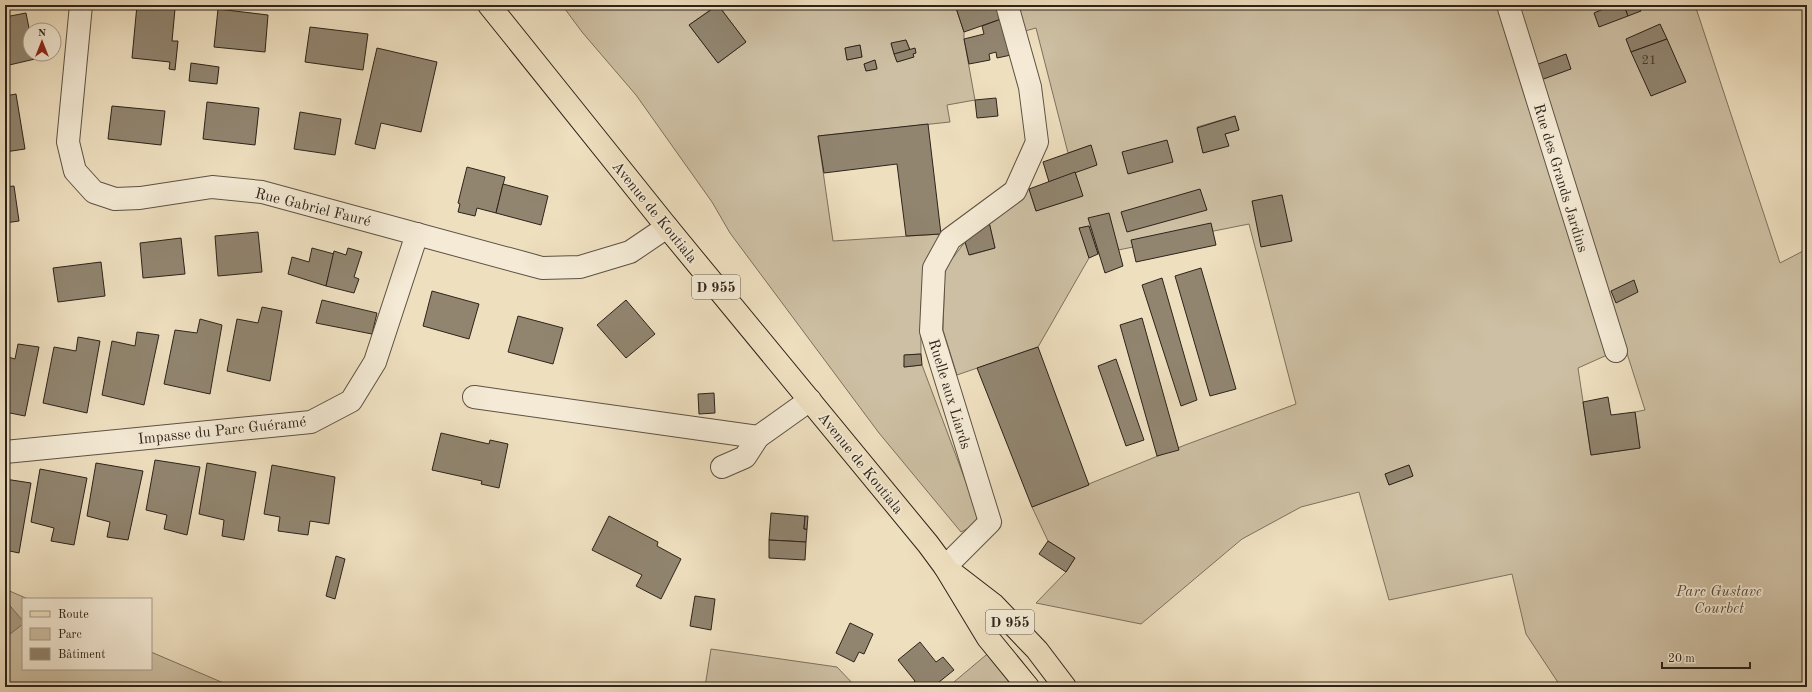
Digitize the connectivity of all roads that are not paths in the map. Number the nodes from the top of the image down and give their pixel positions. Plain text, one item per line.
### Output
1 (82, 5) edge
2 (489, 5) edge
3 (1007, 5) edge
4 (1508, 5) edge
5 (667, 227) junction
6 (417, 234) junction
7 (1616, 351) dead end
8 (474, 397) dead end
9 (810, 400) junction
10 (758, 437) junction
11 (5, 452) edge
12 (722, 467) dead end
13 (945, 567) junction
14 (1028, 687) edge
15 (1065, 687) edge

1 - 6 street, Rue Gabriel Fauré
2 - 5 main road, Avenue de Koutiala / D 955
3 - 13 street, Ruelle aux Liards
4 - 7 street, Rue des Grands Jardins
5 - 6 street, Rue Gabriel Fauré
5 - 9 main road, Avenue de Koutiala / D 955
6 - 11 street, Impasse du Parc Guéramé
8 - 10 street
9 - 10 street
9 - 13 main road, Avenue de Koutiala / D 955
10 - 12 street
13 - 14 main road, Avenue de Koutiala / D 955
13 - 15 main road, Avenue de Koutiala / D 955

